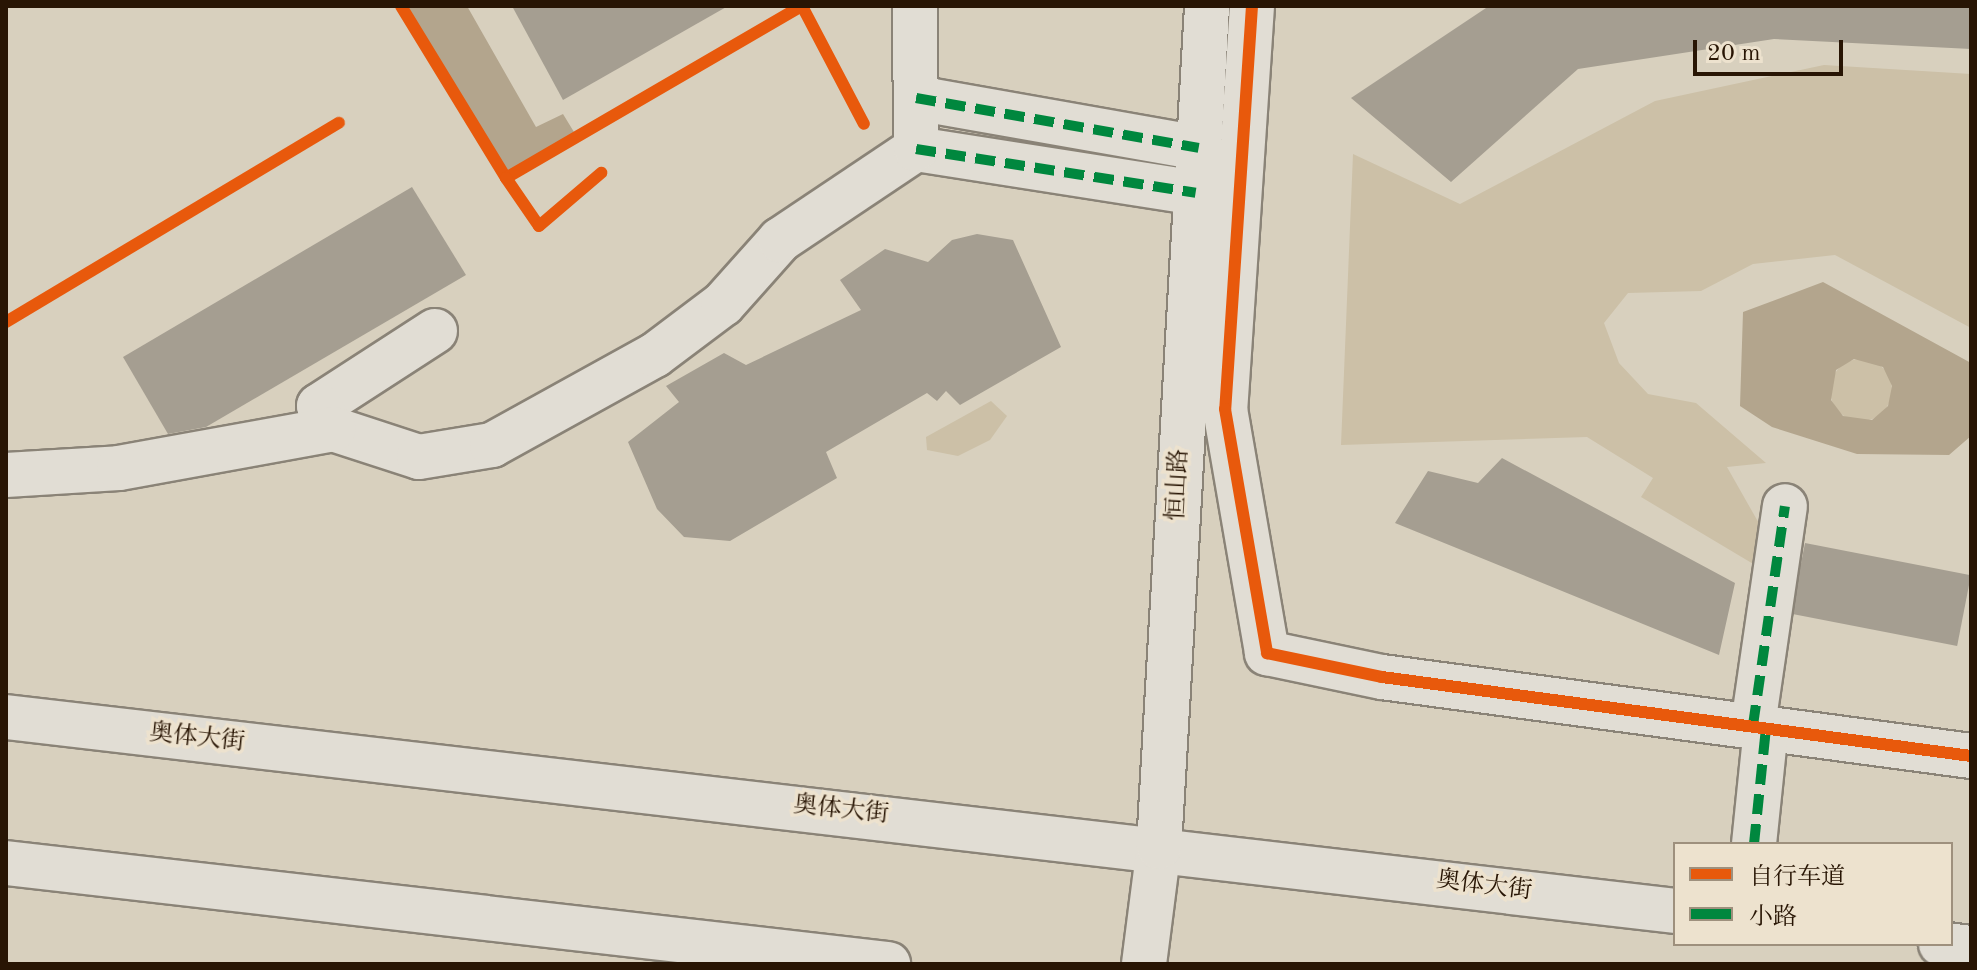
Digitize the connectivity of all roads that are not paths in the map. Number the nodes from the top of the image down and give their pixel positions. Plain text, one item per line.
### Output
1 (915, 6) edge
2 (1207, 6) edge
3 (1252, 6) edge
4 (916, 98) junction
5 (1199, 148) junction
6 (916, 149) junction
7 (1196, 193) junction
8 (435, 331) dead end
9 (333, 429) junction
10 (6, 475) edge
11 (1785, 506) dead end
12 (6, 717) edge
13 (1759, 726) junction
14 (1971, 756) edge
15 (1754, 842) edge
16 (1159, 847) junction
17 (6, 863) edge
18 (1673, 911) edge
19 (888, 964) edge
20 (1144, 964) edge

1 - 4 street
2 - 5 street, 恒山路
3 - 13 street
4 - 5 street
4 - 6 street
5 - 7 street, 恒山路
6 - 7 street
6 - 9 street
7 - 16 street, 恒山路
8 - 9 street
9 - 10 street
11 - 13 street
12 - 16 street, 奥体大街
13 - 14 street
13 - 15 street
16 - 18 street, 奥体大街
16 - 20 street, 恒山路
17 - 19 street

